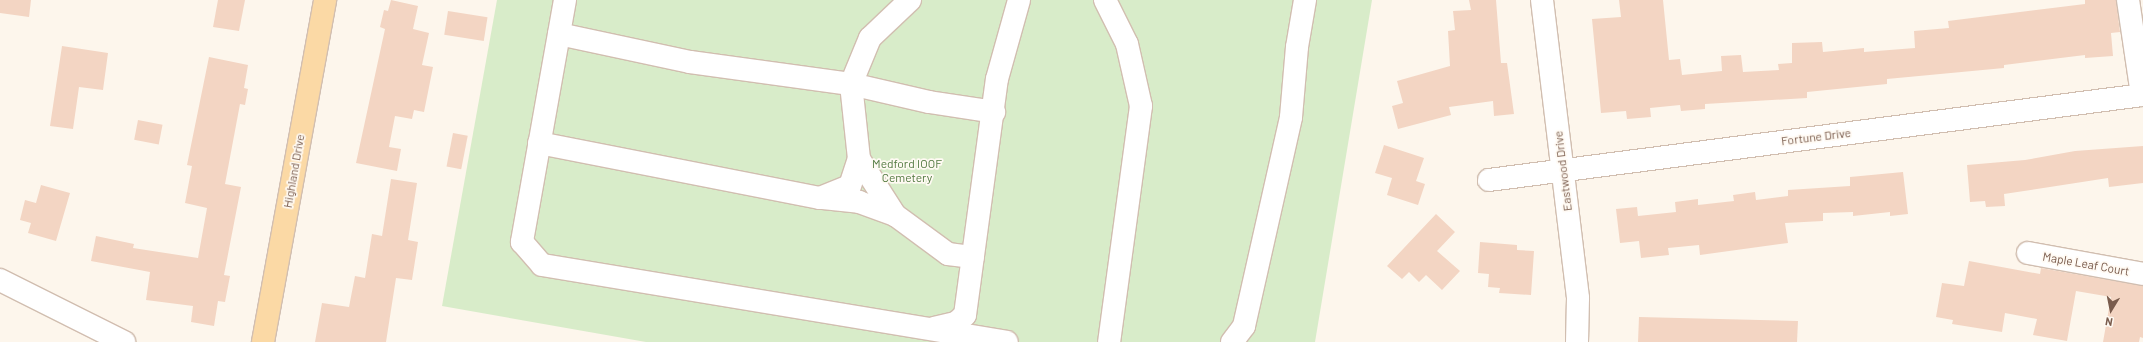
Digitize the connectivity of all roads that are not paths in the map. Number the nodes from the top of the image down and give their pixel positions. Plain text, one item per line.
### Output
1 (324, 0) edge
2 (565, 0) edge
3 (910, 0) edge
4 (1019, 0) edge
5 (1105, 0) edge
6 (1305, 0) edge
7 (1542, 0) edge
8 (2128, 0) edge
9 (559, 34) junction
10 (851, 84) junction
11 (2142, 95) edge
12 (994, 112) junction
13 (540, 143) junction
14 (859, 159) junction
15 (1563, 170) junction
16 (1489, 180) dead end
17 (820, 198) junction
18 (895, 215) junction
19 (2028, 253) dead end
20 (973, 257) junction
21 (2143, 274) edge
22 (0, 280) edge
23 (931, 329) junction
24 (124, 342) edge
25 (263, 342) edge
26 (1007, 342) edge
27 (1109, 342) edge
28 (1232, 342) edge
29 (1577, 342) edge

1 - 25 main road, Highland Drive
2 - 9 street
3 - 10 street
4 - 12 street
5 - 27 street
6 - 28 street
7 - 15 street, Eastwood Drive
8 - 11 street
9 - 10 street
9 - 13 street
10 - 12 street
10 - 14 street
11 - 15 street, Fortune Drive
12 - 20 street
13 - 17 street
13 - 23 street
14 - 17 street
14 - 18 street
15 - 16 street, Fortune Drive
15 - 29 street, Eastwood Drive
17 - 18 street
18 - 20 street
19 - 21 street, Maple Leaf Court
20 - 23 street
22 - 24 street
23 - 26 street

